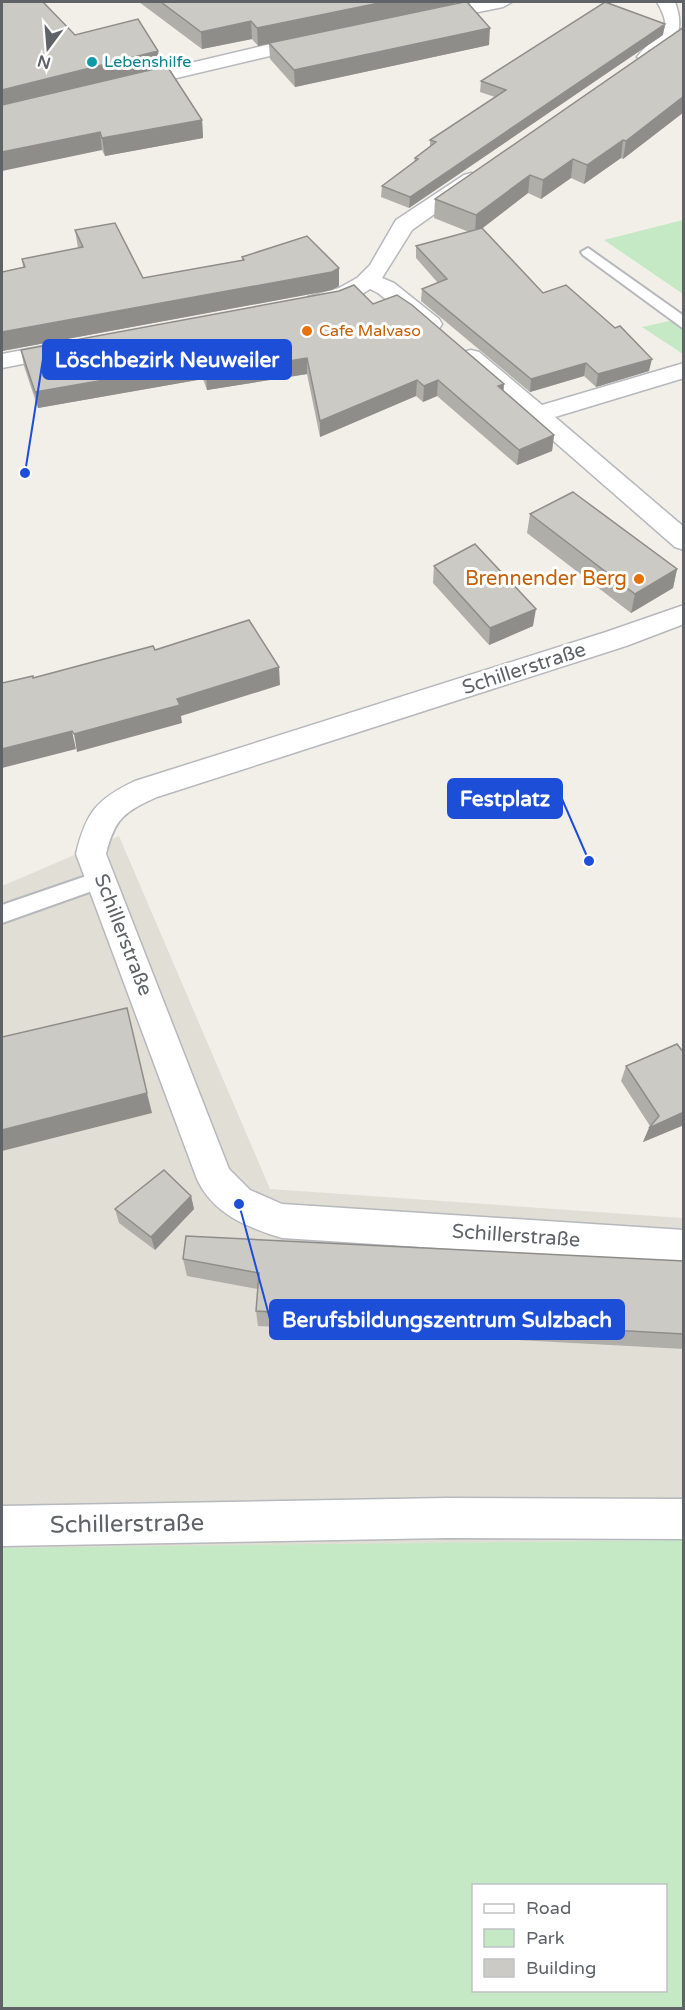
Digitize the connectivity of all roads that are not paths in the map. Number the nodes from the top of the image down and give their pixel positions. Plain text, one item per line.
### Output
1 (503, 2) edge
2 (666, 2) edge
3 (412, 19) edge
4 (336, 34) edge
5 (628, 70) edge
6 (107, 89) edge
7 (486, 169) edge
8 (588, 252) dead end
9 (369, 281) junction
10 (291, 307) edge
11 (684, 324) edge
12 (84, 346) edge
13 (2, 361) edge
14 (684, 370) edge
15 (538, 414) junction
16 (684, 541) edge
17 (684, 614) edge
18 (101, 879) junction
19 (2, 915) edge
20 (684, 1247) edge
21 (684, 1519) edge
22 (2, 1526) edge

1 - 3 street
2 - 5 street
4 - 6 street
7 - 9 street
8 - 11 lane
9 - 10 street
9 - 15 street
12 - 13 street
14 - 15 street
15 - 16 street
17 - 18 street, Schillerstraße
18 - 19 lane
18 - 20 street, Schillerstraße
21 - 22 street, Schillerstraße

